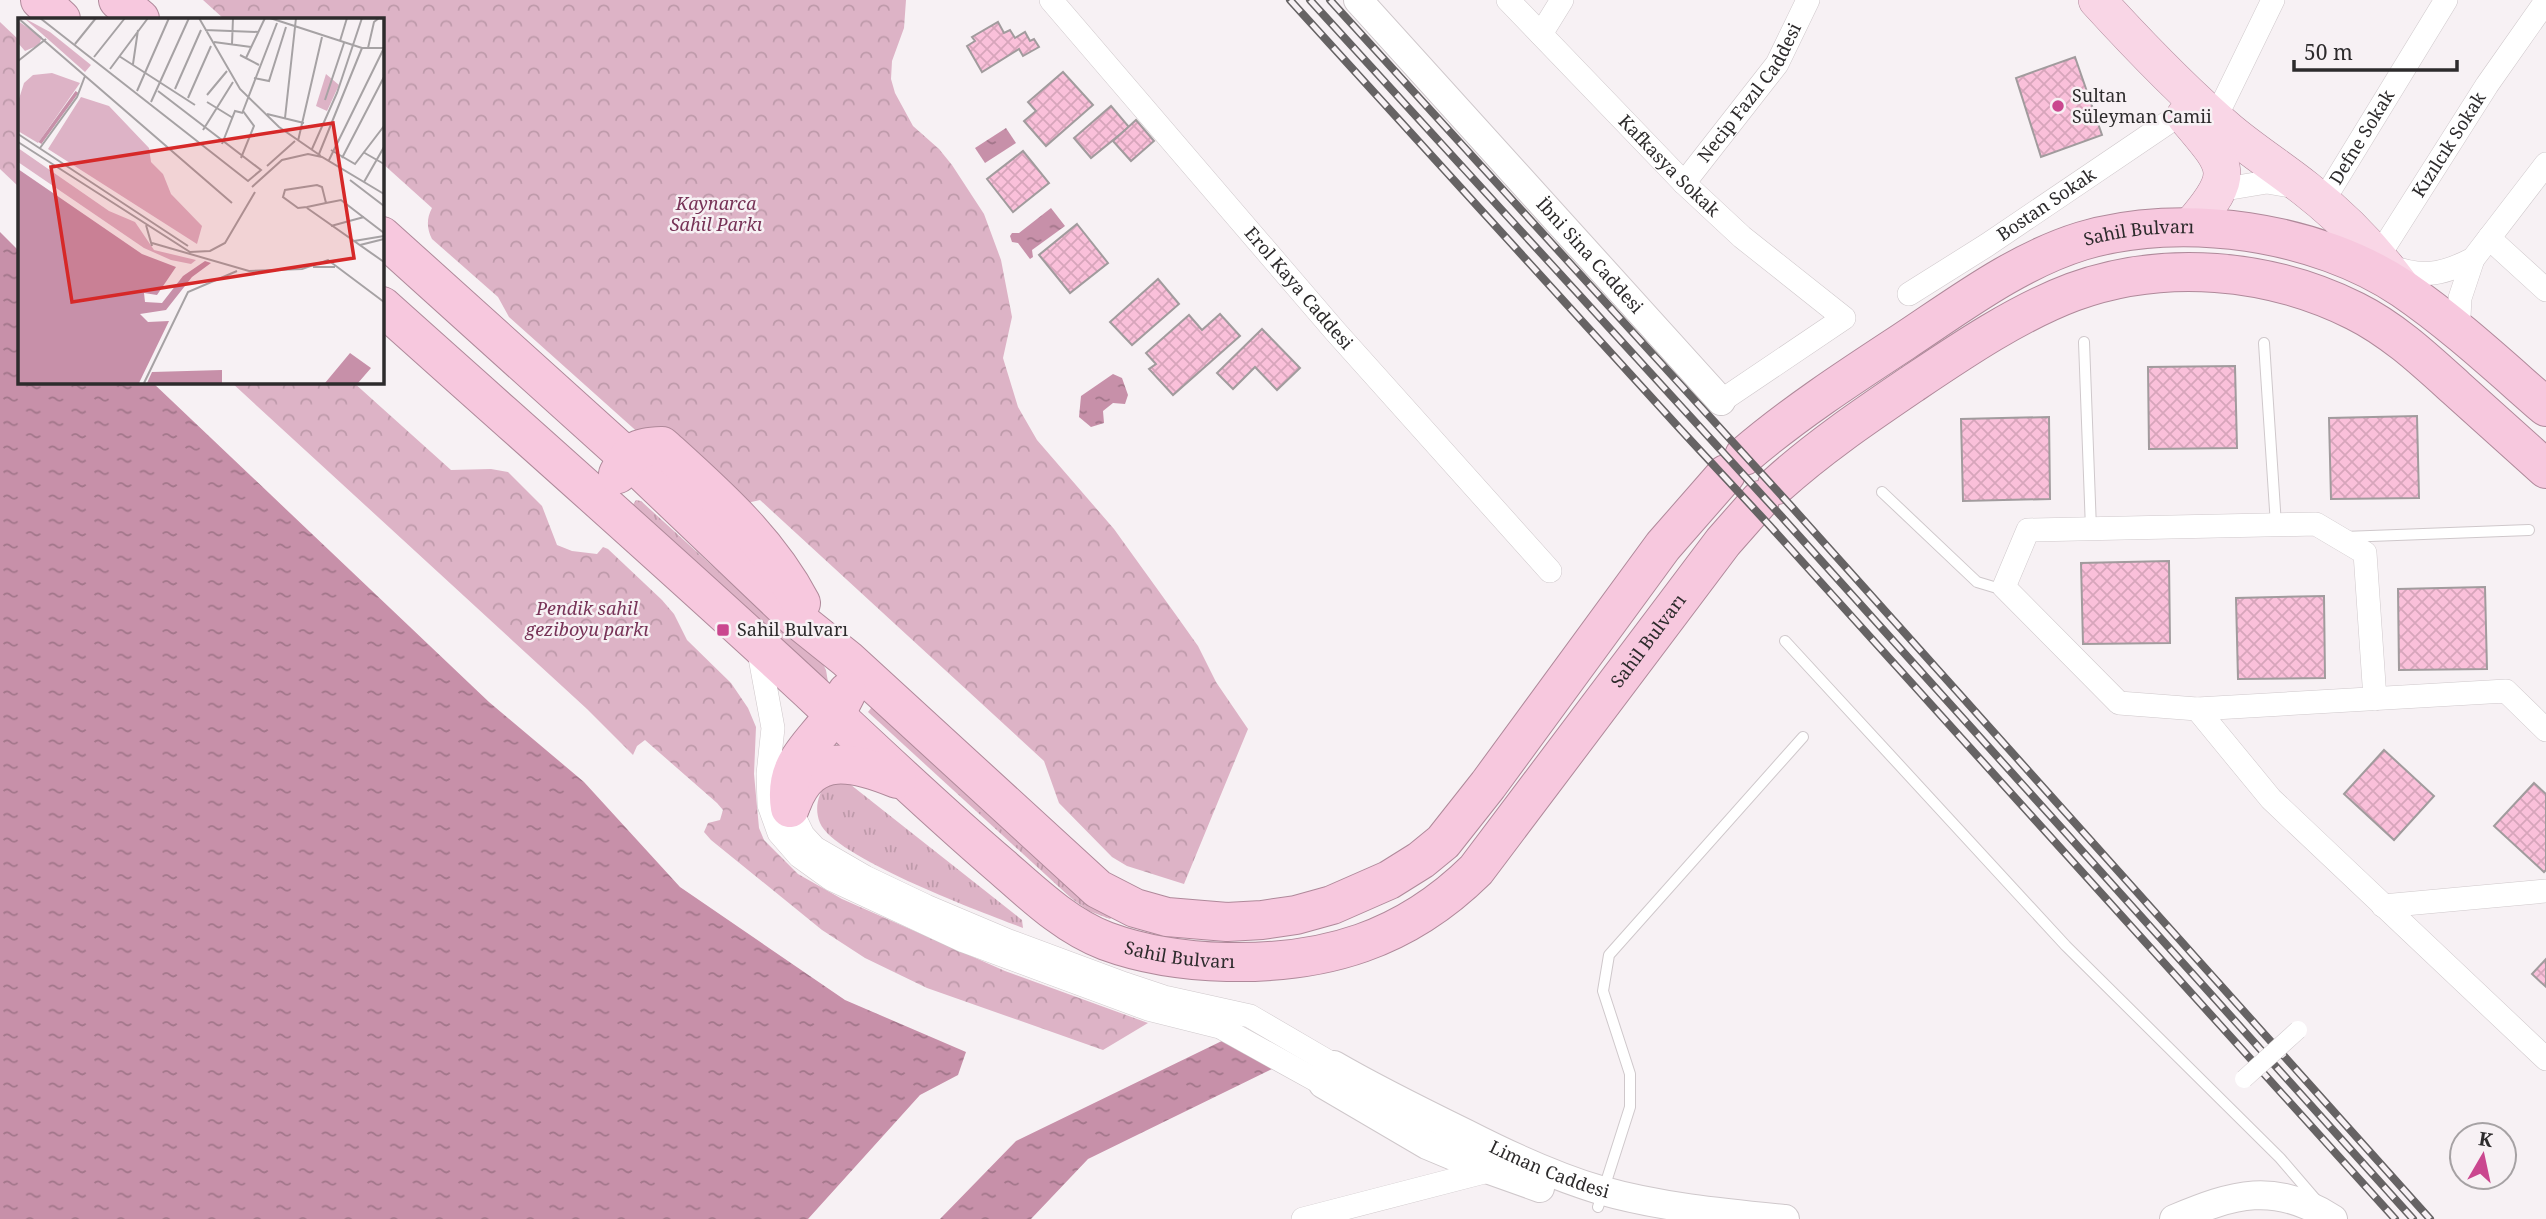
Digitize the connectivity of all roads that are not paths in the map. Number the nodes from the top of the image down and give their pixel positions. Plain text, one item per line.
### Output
1 (40, 0) edge
2 (118, 0) edge
3 (1051, 0) edge
4 (1358, 0) edge
5 (1508, 0) edge
6 (1562, 0) edge
7 (1808, 0) edge
8 (2072, 0) edge
9 (2097, 0) edge
10 (2273, 0) edge
11 (2446, 0) edge
12 (2546, 1) edge
13 (60, 18) edge
14 (139, 18) edge
15 (1541, 34) junction
16 (2198, 116) junction
17 (2546, 164) edge
18 (1684, 183) junction
19 (2219, 190) junction
20 (2314, 196) junction
21 (2191, 226) junction
22 (383, 237) edge
23 (2489, 238) junction
24 (2473, 259) junction
25 (2388, 270) junction
26 (2546, 290) edge
27 (1909, 294) dead end
28 (383, 307) edge
29 (1844, 318) joint
30 (2461, 334) junction
31 (2084, 342) dead end
32 (2264, 343) dead end
33 (1720, 401) joint
34 (2546, 407) edge
35 (627, 457) junction
36 (2546, 469) edge
37 (1882, 492) dead end
38 (602, 504) junction
39 (2276, 525) junction
40 (2091, 529) junction
41 (2529, 530) dead end
42 (2338, 537) junction
43 (1550, 571) dead end
44 (2009, 592) junction
45 (1785, 641) dead end
46 (758, 644) junction
47 (854, 665) junction
48 (2375, 699) junction
49 (2197, 709) junction
50 (835, 715) junction
51 (2546, 730) edge
52 (1803, 737) dead end
53 (909, 784) junction
54 (790, 808) junction
55 (2546, 891) edge
56 (2383, 906) junction
57 (2298, 1030) dead end
58 (1255, 1032) junction
59 (2546, 1059) edge
60 (1328, 1074) junction
61 (2244, 1079) dead end
62 (1492, 1170) junction
63 (1601, 1199) junction
64 (1303, 1219) edge
65 (1648, 1219) edge
66 (1784, 1219) edge
67 (2174, 1219) edge
68 (2332, 1219) edge

1 - 13 highway
2 - 14 highway
3 - 43 street, Erol Kaya Caddesi
4 - 33 street, İbni Sina Caddesi
5 - 15 street, Kafkasya Sokak
6 - 15 street
7 - 18 street, Necip Fazıl Caddesi
8 - 16 main road
9 - 16 main road
10 - 16 street
11 - 20 street, Defne Sokak
12 - 25 street, Kızılcık Sokak
15 - 18 street, Kafkasya Sokak
16 - 19 main road
16 - 20 main road
16 - 27 street, Bostan Sokak
17 - 23 street
18 - 29 street, Kafkasya Sokak
19 - 20 street
19 - 21 main road
20 - 25 main road
21 - 25 highway, Sahil Bulvarı
21 - 47 highway, Sahil Bulvarı
22 - 35 highway
23 - 24 street
23 - 26 street
24 - 25 street
24 - 30 street
25 - 30 highway, Sahil Bulvarı
28 - 38 highway, Sahil Bulvarı
29 - 33 street, İbni Sina Caddesi
30 - 34 highway, Sahil Bulvarı
31 - 40 lane
32 - 39 lane
35 - 38 highway
35 - 47 highway, Sahil Bulvarı
36 - 53 highway, Sahil Bulvarı
37 - 44 lane
38 - 46 highway, Sahil Bulvarı
39 - 40 street
39 - 42 street
40 - 44 street
41 - 42 lane
42 - 48 street
44 - 49 street
45 - 68 lane
46 - 50 highway, Sahil Bulvarı
46 - 58 street
47 - 50 highway
48 - 49 street
48 - 51 street
49 - 56 street
50 - 53 highway, Sahil Bulvarı
50 - 54 highway
52 - 63 lane
53 - 54 highway
54 - 58 street
55 - 56 street
56 - 59 street
57 - 61 street, bridge
58 - 60 street
60 - 62 street, Liman Caddesi
60 - 63 street, Liman Caddesi
62 - 63 street, Liman Caddesi
62 - 64 street
63 - 65 street, Liman Caddesi
63 - 66 street, Liman Caddesi
67 - 68 street

